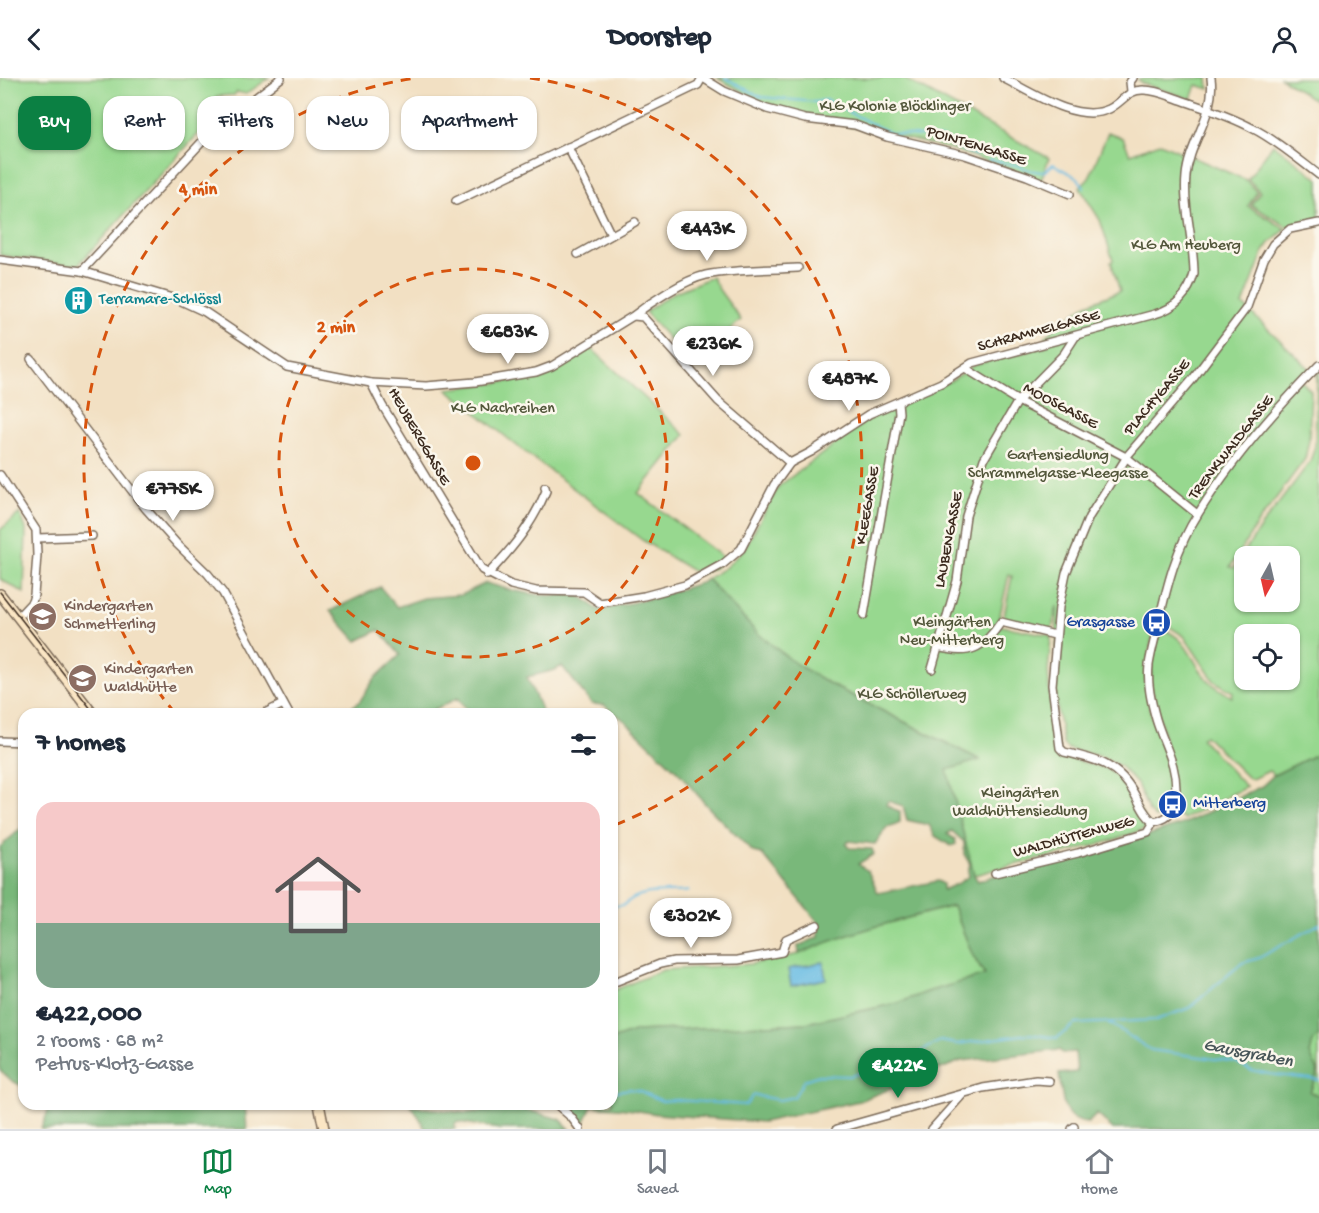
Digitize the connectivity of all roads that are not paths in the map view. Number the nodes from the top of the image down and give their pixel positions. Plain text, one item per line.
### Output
1 (281, 78) edge
2 (702, 78) edge
3 (1003, 78) edge
4 (1132, 78) edge
5 (1211, 78) edge
6 (1131, 91) junction
7 (1209, 110) junction
8 (568, 147) junction
9 (1319, 175) edge
10 (1070, 194) dead end
11 (456, 201) dead end
12 (635, 222) dead end
13 (1319, 223) edge
14 (611, 235) junction
15 (578, 254) dead end
16 (0, 260) edge
17 (798, 267) dead end
18 (82, 271) junction
19 (633, 316) junction
20 (1075, 337) junction
21 (31, 359) dead end
22 (1319, 365) edge
23 (965, 368) junction
24 (371, 383) junction
25 (1018, 401) junction
26 (898, 402) junction
27 (1126, 457) junction
28 (790, 463) junction
29 (0, 475) edge
30 (545, 487) dead end
31 (1197, 514) junction
32 (92, 536) dead end
33 (38, 538) junction
34 (488, 574) junction
35 (685, 585) joint
36 (0, 594) edge
37 (864, 615) dead end
38 (18, 617) junction
39 (1055, 635) junction
40 (938, 647) junction
41 (932, 669) dead end
42 (283, 704) junction
43 (88, 708) edge
44 (275, 708) edge
45 (285, 708) edge
46 (0, 741) edge
47 (18, 742) edge
48 (1154, 822) junction
49 (995, 873) dead end
50 (817, 925) dead end
51 (618, 981) edge
52 (1049, 1081) dead end
53 (964, 1092) junction
54 (320, 1110) edge
55 (563, 1110) edge
56 (324, 1129) edge
57 (580, 1129) edge
58 (837, 1129) edge
59 (932, 1129) edge

1 - 18 street
2 - 8 street
2 - 10 street, POINTENGASSE
3 - 6 street
4 - 6 street
5 - 7 street, SCHRAMMELGASSE
6 - 7 street
7 - 9 street
7 - 20 street, SCHRAMMELGASSE
8 - 11 street
8 - 14 street
12 - 14 street
13 - 27 street, PLACHYGASSE
14 - 15 street
16 - 18 street, HEUBERGGASSE
17 - 19 street
18 - 24 street, HEUBERGGASSE
19 - 24 street
19 - 28 street
20 - 23 street, SCHRAMMELGASSE
20 - 25 street, LAUBENGASSE
21 - 42 street
22 - 31 street, TRENKWALDGASSE
23 - 25 street, MOOSGASSE
23 - 26 street, SCHRAMMELGASSE
24 - 34 street, HEUBERGGASSE
25 - 27 street, MOOSGASSE
25 - 40 street, LAUBENGASSE
26 - 28 street, SCHRAMMELGASSE
26 - 37 street, KLEEGASSE
27 - 31 street, MOOSGASSE
27 - 39 street, PLACHYGASSE
28 - 35 street, SCHRAMMELGASSE
29 - 33 street
30 - 34 street
31 - 48 street, TRENKWALDGASSE
32 - 33 street
33 - 38 street
34 - 35 street, HEUBERGGASSE
36 - 38 main road
38 - 43 main road
39 - 40 street
39 - 48 street, PLACHYGASSE
40 - 41 street, LAUBENGASSE
42 - 44 street
42 - 45 street
46 - 47 street
48 - 49 street, WALDHÜTTENWEG
50 - 51 street
52 - 53 street
53 - 58 street
53 - 59 street
54 - 56 main road
55 - 57 street

